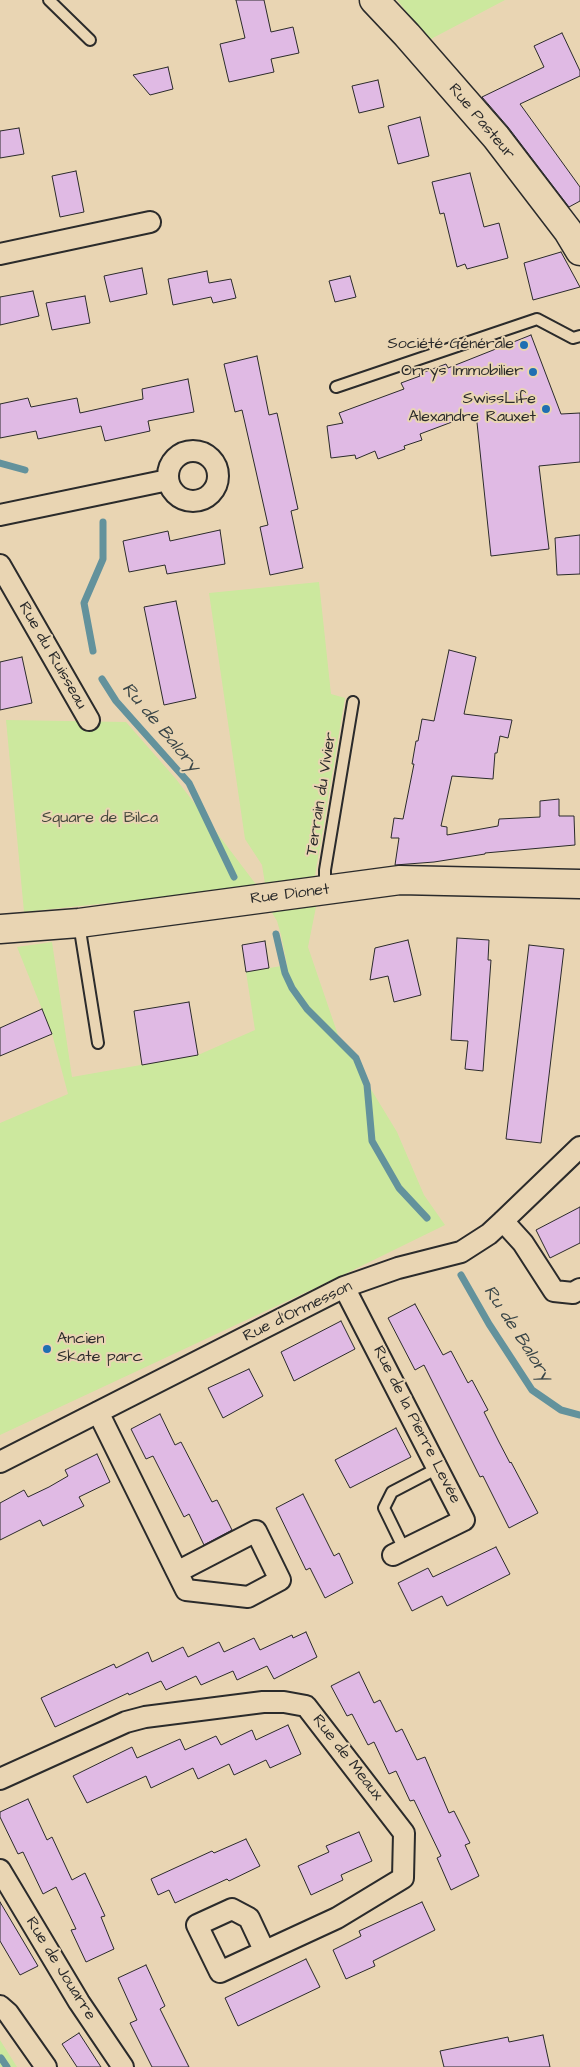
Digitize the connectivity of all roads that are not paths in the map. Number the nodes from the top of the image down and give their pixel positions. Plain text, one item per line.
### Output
1 (49, 0) edge
2 (374, 0) edge
3 (90, 40) dead end
4 (150, 222) dead end
5 (576, 235) edge
6 (0, 254) edge
7 (580, 336) edge
8 (336, 387) dead end
9 (168, 480) dead end
10 (0, 514) edge
11 (0, 565) edge
12 (353, 702) dead end
13 (89, 720) dead end
14 (580, 884) edge
15 (325, 891) junction
16 (79, 924) junction
17 (0, 929) edge
18 (98, 1043) dead end
19 (580, 1147) edge
20 (503, 1221) junction
21 (344, 1287) junction
22 (580, 1289) edge
23 (98, 1412) junction
24 (0, 1462) edge
25 (438, 1468) junction
26 (398, 1552) joint
27 (177, 1572) junction
28 (0, 1779) edge
29 (0, 1870) edge
30 (264, 1950) dead end
31 (0, 2006) edge
32 (46, 2067) edge
33 (123, 2067) edge

1 - 3 lane
2 - 5 street, Rue Pasteur
4 - 6 street
7 - 8 lane
9 - 10 street
11 - 13 street, Rue du Ruisseau
12 - 15 lane, Terrain du Vivier
14 - 15 street, Rue Dionet
15 - 16 street, Rue Dionet
16 - 17 street, Rue Dionet
16 - 18 lane
19 - 20 street, Rue d'Ormesson
20 - 21 street, Rue d'Ormesson
20 - 22 street
21 - 23 street, Rue d'Ormesson
21 - 25 street, Rue de la Pierre Levée
23 - 24 street, Rue d'Ormesson
23 - 27 street
25 - 26 lane
25 - 26 street, Rue de la Pierre Levée
27 - 27 street
28 - 30 street, Rue de Meaux
29 - 33 street, Rue de Jouarre
31 - 32 street

